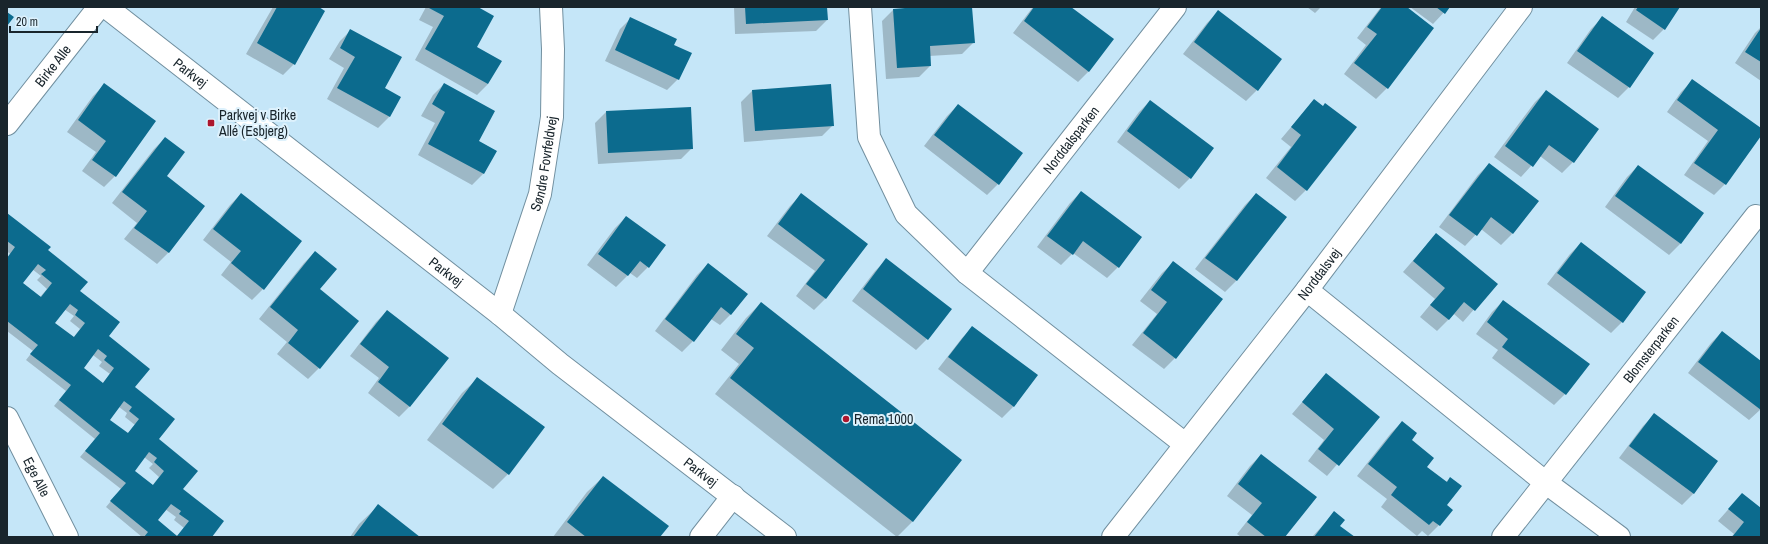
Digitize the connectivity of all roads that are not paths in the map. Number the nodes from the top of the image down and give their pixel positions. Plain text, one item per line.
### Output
1 (99, 7) edge
2 (106, 7) edge
3 (551, 7) edge
4 (860, 7) edge
5 (1175, 7) edge
6 (1521, 7) edge
7 (7, 124) edge
8 (1756, 216) dead end
9 (967, 274) junction
10 (1307, 290) junction
11 (500, 314) junction
12 (7, 418) edge
13 (1185, 444) junction
14 (1545, 482) junction
15 (733, 496) junction
16 (67, 537) edge
17 (701, 537) edge
18 (785, 537) edge
19 (1113, 537) edge
20 (1503, 537) edge
21 (1619, 537) edge

1 - 7 street, Birke Alle
2 - 11 street, Parkvej
3 - 11 street, Søndre Fovrfeldvej
4 - 9 street
5 - 9 street, Norddalsparken
6 - 10 street, Norddalsvej
8 - 14 street, Blomsterparken
9 - 13 street
10 - 13 street, Norddalsvej
10 - 14 street
11 - 15 street, Parkvej
12 - 16 street, Ege Alle
13 - 19 street, Norddalsvej
14 - 20 street, Blomsterparken
14 - 21 street
15 - 17 street
15 - 18 street, Parkvej

